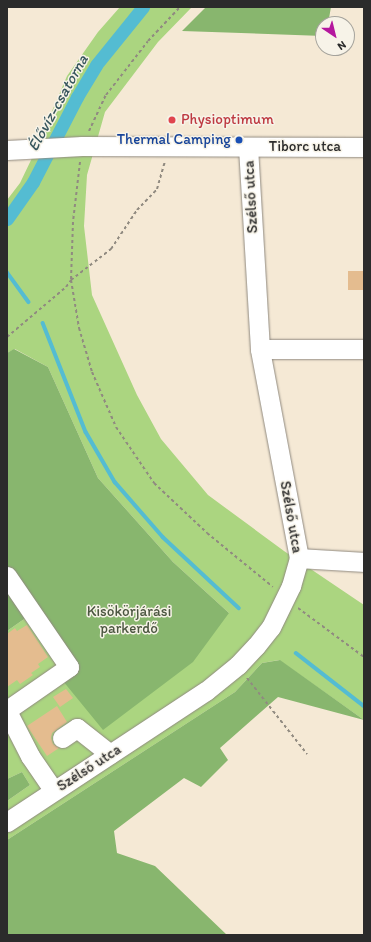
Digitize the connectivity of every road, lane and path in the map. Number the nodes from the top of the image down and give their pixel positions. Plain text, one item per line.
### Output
1 (180, 7) edge
2 (77, 147) junction
3 (168, 147) junction
4 (248, 147) junction
5 (364, 147) edge
6 (7, 150) edge
7 (71, 280) junction
8 (7, 337) edge
9 (260, 349) junction
10 (364, 349) edge
11 (299, 558) junction
12 (364, 562) edge
13 (7, 576) edge
14 (286, 598) junction
15 (364, 657) edge
16 (238, 665) junction
17 (7, 711) edge
18 (7, 732) edge
19 (62, 738) dead end
20 (110, 754) junction
21 (307, 754) dead end
22 (30, 756) junction
23 (54, 791) junction
24 (7, 822) edge

1 - 2 path
2 - 3 street, Tiborc utca
2 - 6 street, Tiborc utca
2 - 7 path
3 - 4 street, Tiborc utca
3 - 7 path
4 - 5 street, Tiborc utca
4 - 9 street, Szélső utca
7 - 8 path
7 - 14 path
9 - 10 street
9 - 11 street, Szélső utca
11 - 12 street
11 - 14 street, Szélső utca
13 - 17 street
14 - 15 path
14 - 16 street, Szélső utca
16 - 20 street, Szélső utca
16 - 21 path
17 - 22 street
18 - 22 street
19 - 20 street
20 - 23 street, Szélső utca
22 - 23 street
23 - 24 street, Szélső utca

